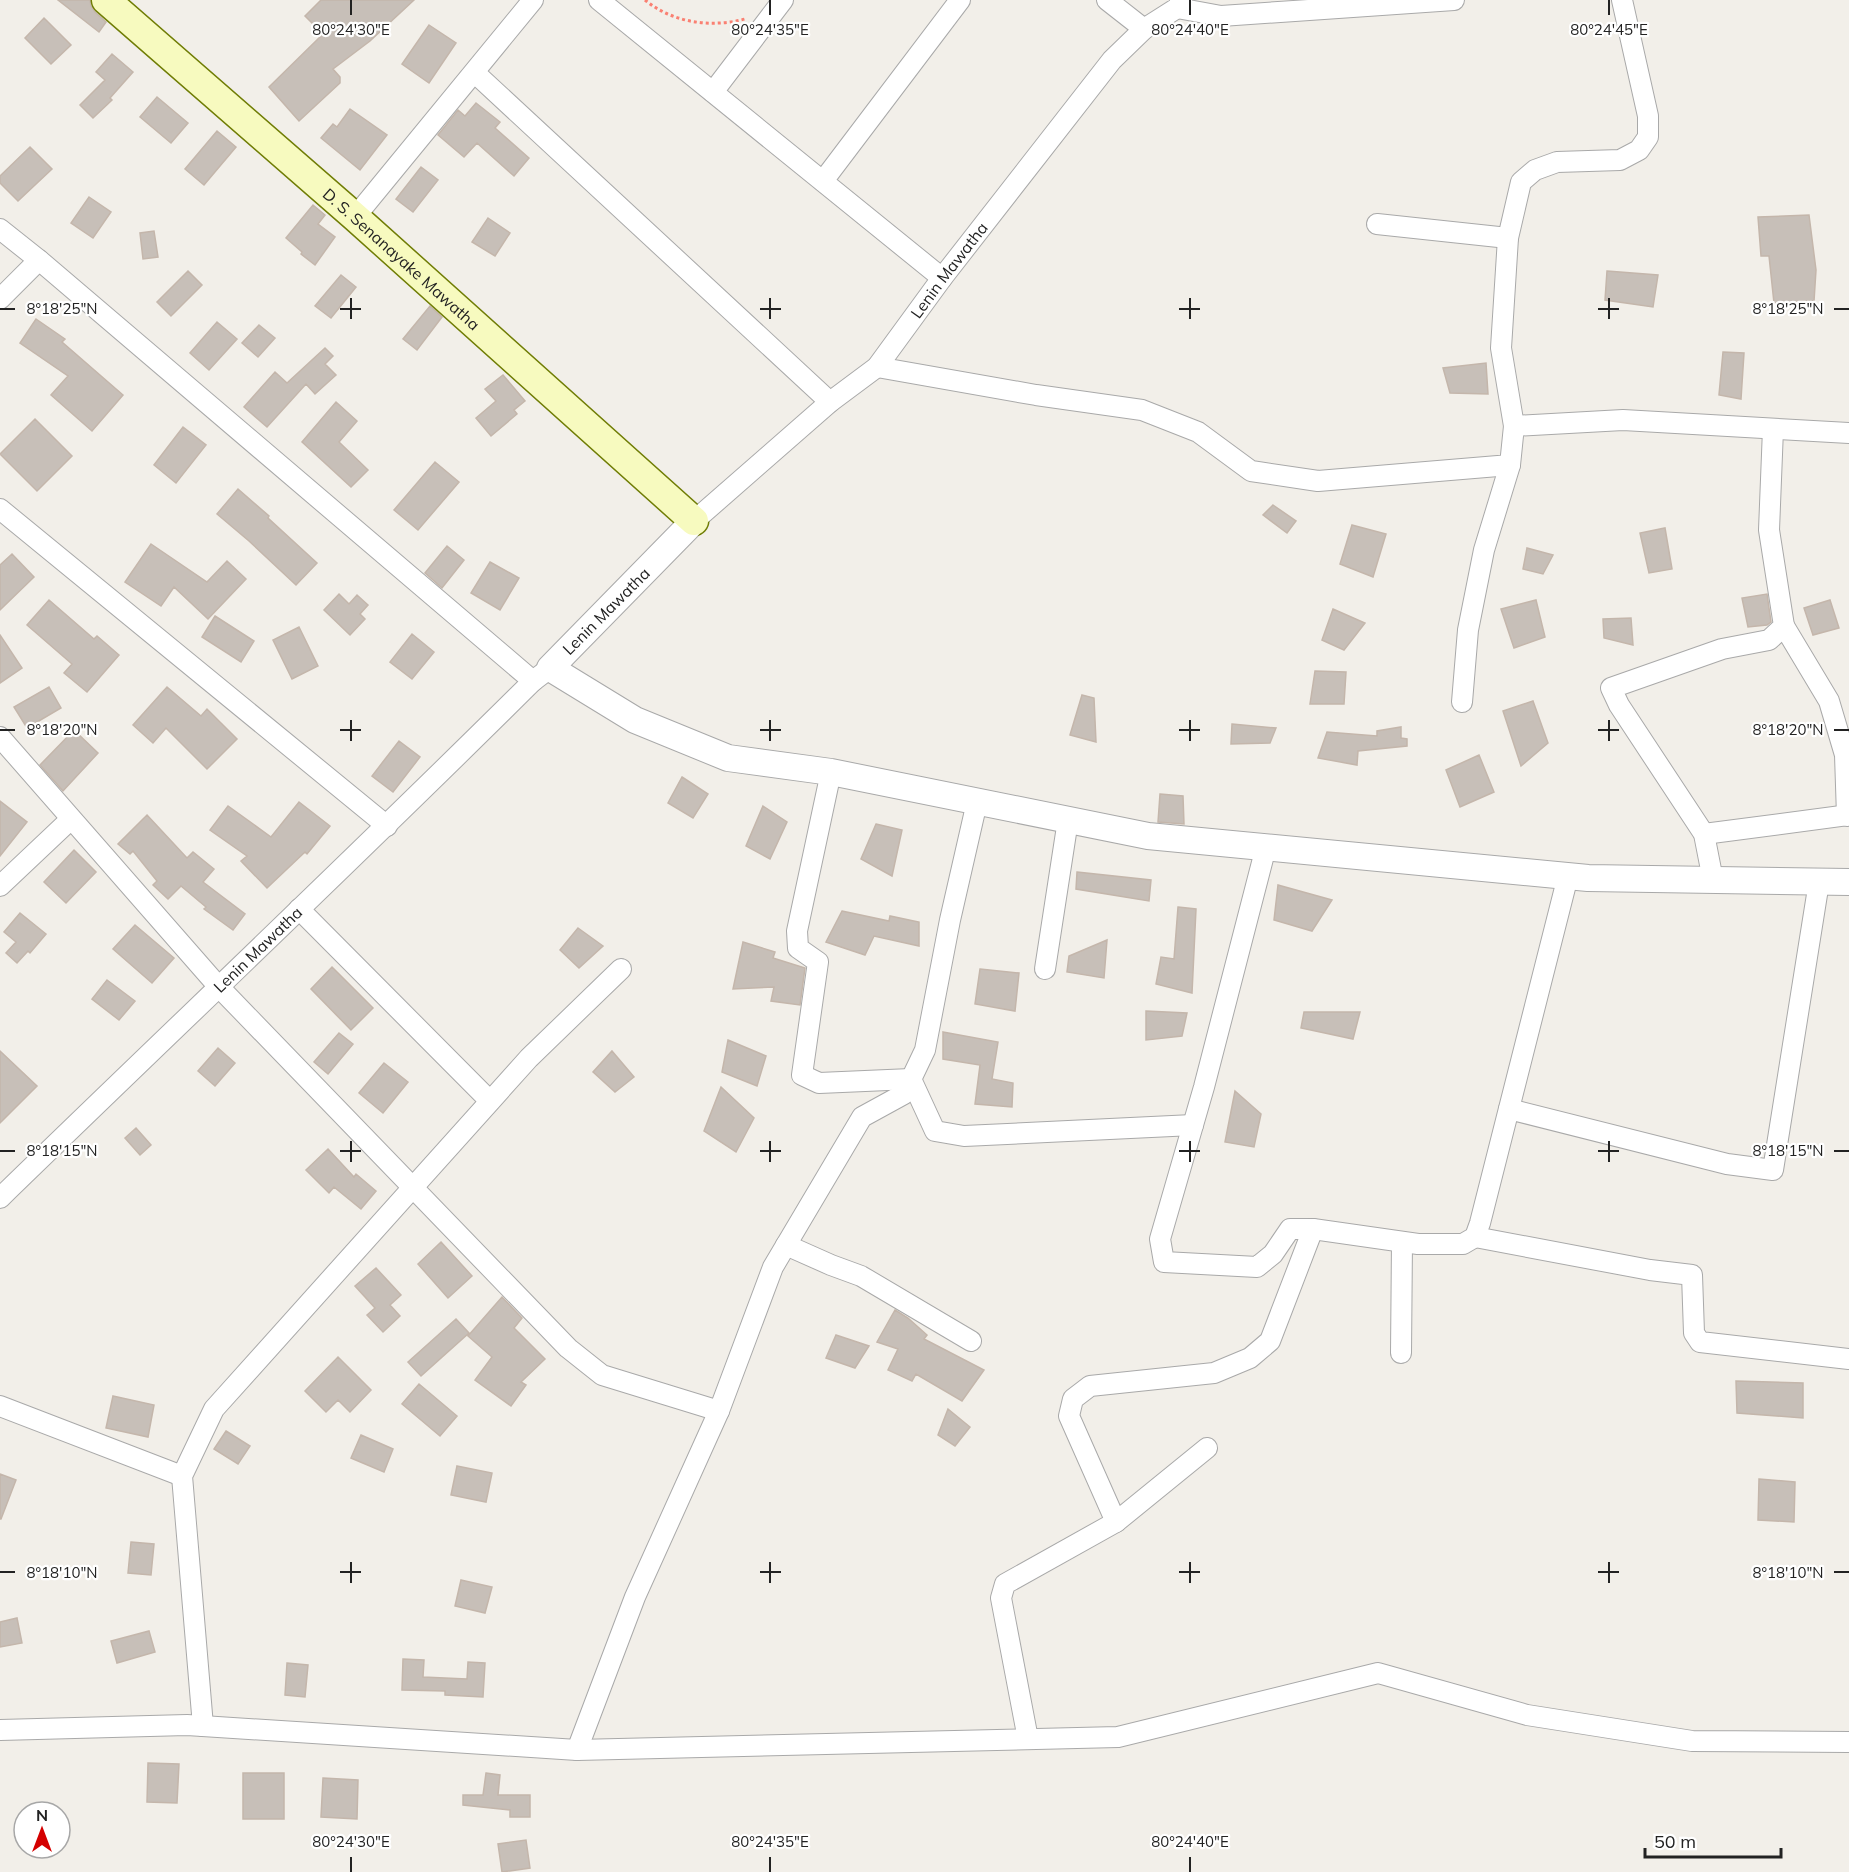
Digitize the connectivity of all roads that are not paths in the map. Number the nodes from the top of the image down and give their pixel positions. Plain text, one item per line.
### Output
1 (106, 0) edge
2 (533, 0) edge
3 (599, 0) edge
4 (783, 0) edge
5 (960, 0) edge
6 (1107, 0) edge
7 (1454, 0) edge
8 (1622, 0) edge
9 (1180, 4) edge
10 (1144, 29) junction
11 (475, 74) junction
12 (713, 92) junction
13 (823, 181) junction
14 (355, 217) junction
15 (1377, 224) dead end
16 (0, 229) edge
17 (1508, 238) junction
18 (39, 260) junction
19 (942, 278) junction
20 (0, 299) edge
21 (877, 367) junction
22 (830, 402) junction
23 (1514, 426) junction
24 (1773, 429) junction
25 (1849, 433) edge
26 (1510, 465) junction
27 (0, 509) edge
28 (694, 521) junction
29 (1784, 626) junction
30 (541, 674) junction
31 (1462, 702) dead end
32 (0, 737) edge
33 (831, 772) junction
34 (977, 801) junction
35 (1848, 816) edge
36 (71, 819) junction
37 (1068, 820) junction
38 (387, 826) junction
39 (1704, 834) junction
40 (1266, 847) junction
41 (1568, 876) junction
42 (1713, 880) junction
43 (1819, 882) junction
44 (1849, 882) edge
45 (0, 886) edge
46 (298, 909) junction
47 (621, 969) dead end
48 (1045, 969) dead end
49 (218, 986) junction
50 (911, 1079) junction
51 (490, 1101) junction
52 (1509, 1109) junction
53 (1193, 1125) junction
54 (413, 1187) junction
55 (0, 1198) edge
56 (1313, 1229) junction
57 (1475, 1237) junction
58 (1402, 1242) junction
59 (786, 1245) junction
60 (971, 1341) dead end
61 (1401, 1353) dead end
62 (1849, 1359) edge
63 (0, 1406) edge
64 (719, 1411) junction
65 (1207, 1448) dead end
66 (182, 1476) junction
67 (1116, 1522) junction
68 (203, 1726) junction
69 (0, 1730) edge
70 (1028, 1739) junction
71 (1849, 1742) edge
72 (577, 1750) junction

1 - 14 main road, D. S. Senanayake Mawatha
2 - 11 street
3 - 12 street
4 - 12 street
5 - 13 street
6 - 10 street
7 - 9 street
8 - 17 street
9 - 10 street, Lenin Mawatha
10 - 19 street, Lenin Mawatha
11 - 14 street
11 - 22 street
12 - 13 street
13 - 19 street
14 - 28 main road, D. S. Senanayake Mawatha
15 - 17 street
16 - 18 street
17 - 23 street
18 - 20 street
18 - 30 street
19 - 21 street, Lenin Mawatha
21 - 22 street, Lenin Mawatha
21 - 26 street
22 - 28 street, Lenin Mawatha
23 - 24 street
23 - 26 street
24 - 25 street
24 - 29 street
26 - 31 street
27 - 38 street
28 - 30 street, Lenin Mawatha
29 - 35 street
29 - 39 street
30 - 33 street
30 - 38 street, Lenin Mawatha
32 - 36 street
33 - 34 street
33 - 50 street
34 - 37 street
34 - 50 street
35 - 39 street
36 - 45 street
36 - 49 street
37 - 40 street
37 - 48 street
38 - 46 street, Lenin Mawatha
39 - 42 street
40 - 41 street
40 - 53 street
41 - 42 street
41 - 52 street
42 - 43 street
43 - 44 street
43 - 52 street
46 - 49 street, Lenin Mawatha
46 - 51 street
47 - 51 street
49 - 54 street
49 - 55 street, Lenin Mawatha
50 - 53 street
50 - 59 street
51 - 54 street
52 - 57 street
53 - 56 street
54 - 64 street
54 - 66 street
56 - 58 street
56 - 67 street
57 - 58 street
57 - 62 street
58 - 61 street
59 - 60 street
59 - 64 street
63 - 66 street
64 - 72 street
65 - 67 street
66 - 68 street
67 - 70 street
68 - 69 street
68 - 72 street
70 - 71 street
70 - 72 street

